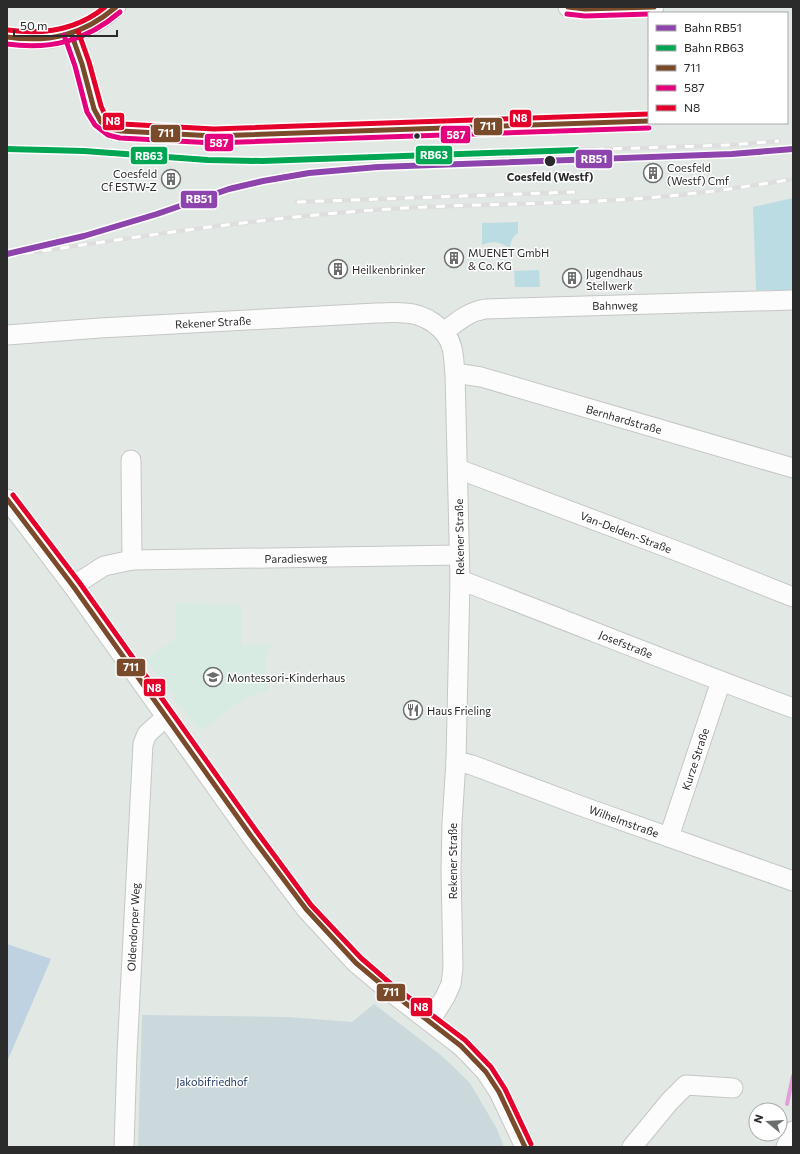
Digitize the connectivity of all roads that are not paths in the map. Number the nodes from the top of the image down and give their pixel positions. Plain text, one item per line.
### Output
1 (124, 7) edge
2 (568, 7) edge
3 (654, 7) edge
4 (110, 13) edge
5 (7, 37) edge
6 (793, 300) edge
7 (444, 332) junction
8 (7, 335) edge
9 (455, 373) junction
10 (131, 460) dead end
11 (793, 466) edge
12 (458, 469) junction
13 (7, 499) edge
14 (459, 555) junction
15 (132, 560) junction
16 (460, 580) junction
17 (73, 586) junction
18 (793, 597) edge
19 (721, 681) junction
20 (793, 708) edge
21 (166, 717) junction
22 (456, 762) junction
23 (669, 837) junction
24 (793, 881) edge
25 (430, 1021) junction
26 (733, 1088) dead end
27 (793, 1131) edge
28 (124, 1147) edge
29 (525, 1147) edge
30 (632, 1147) edge
31 (786, 1147) edge

1 - 4 street
2 - 3 street
4 - 5 street
6 - 7 street, Bahnweg
7 - 8 street, Rekener Straße
7 - 9 street, Rekener Straße
9 - 11 street, Bernhardstraße
9 - 12 street, Rekener Straße
10 - 15 street
12 - 14 street, Rekener Straße
12 - 18 street, Van-Delden-Straße
13 - 17 street
14 - 15 street, Paradiesweg
14 - 16 street, Rekener Straße
15 - 17 street, Paradiesweg
16 - 19 street, Josefstraße
16 - 22 street, Rekener Straße
17 - 21 street
19 - 20 street, Josefstraße
19 - 23 street, Kurze Straße
21 - 25 street
21 - 28 street, Oldendorper Weg
22 - 23 street, Wilhelmstraße
22 - 25 street, Rekener Straße
23 - 24 street, Wilhelmstraße
25 - 29 street
26 - 30 street
27 - 31 street

